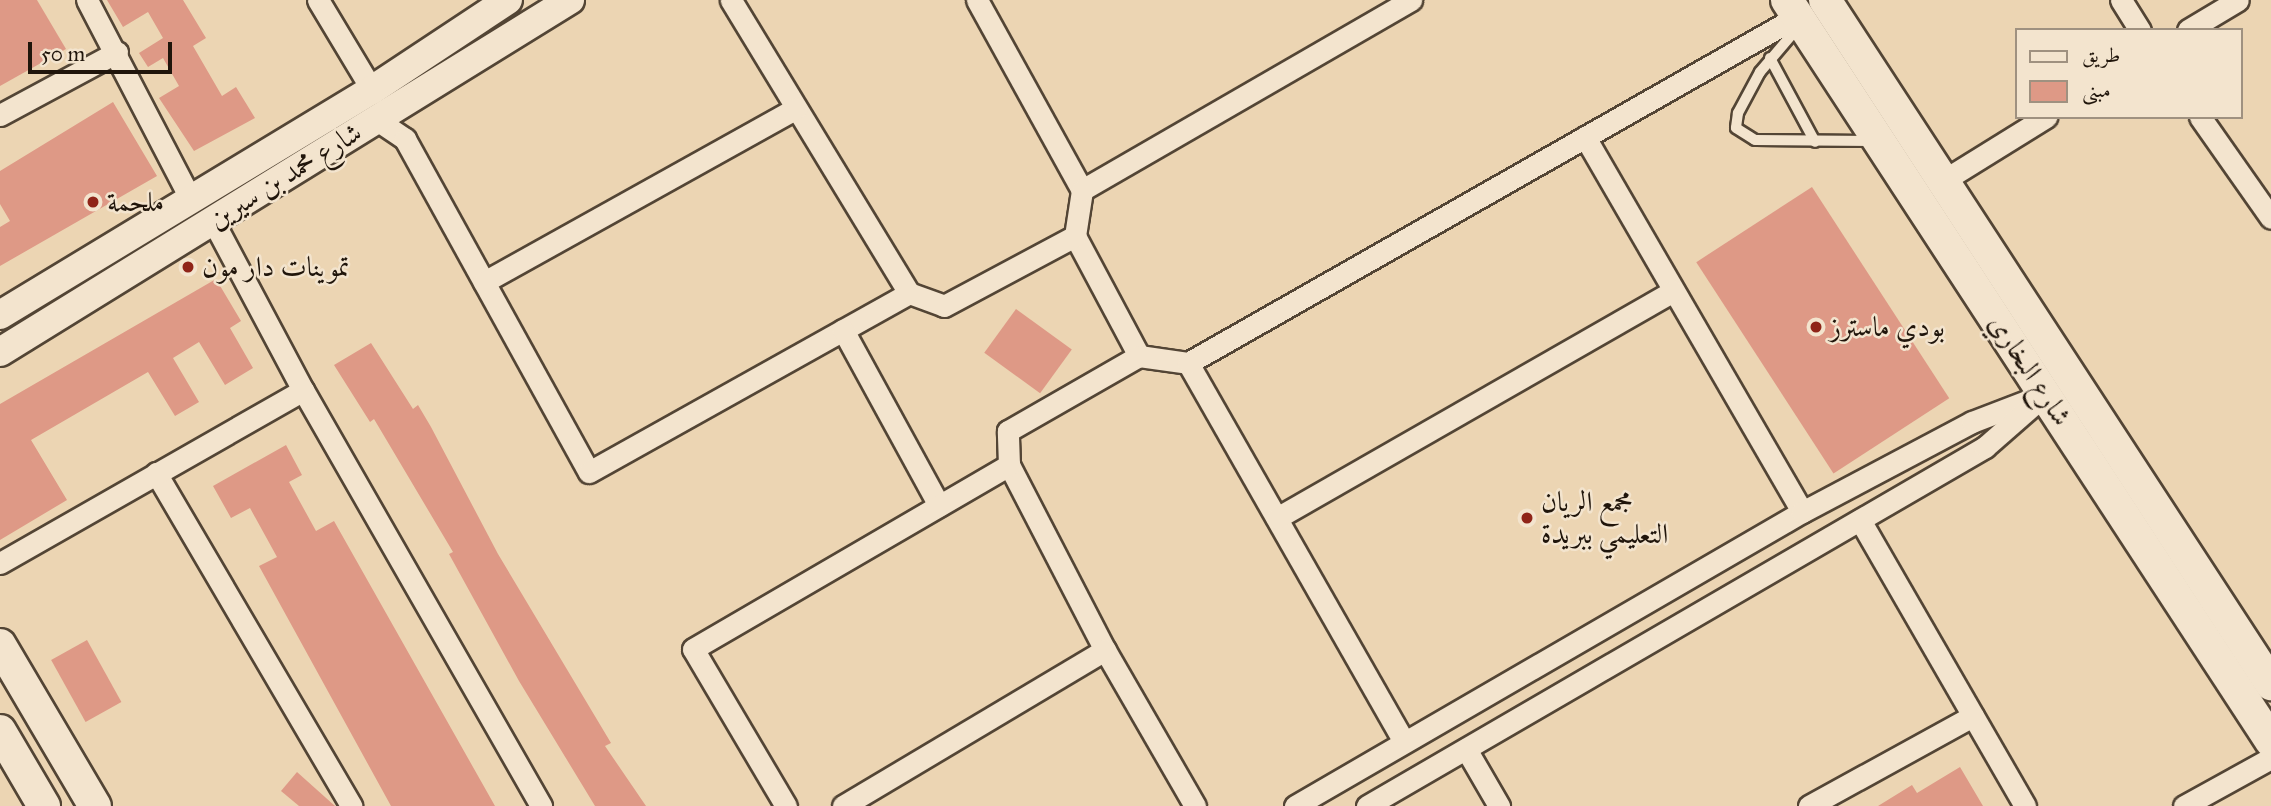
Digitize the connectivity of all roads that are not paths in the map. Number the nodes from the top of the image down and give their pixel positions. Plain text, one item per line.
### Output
1 (87, 0) edge
2 (318, 0) edge
3 (508, 0) edge
4 (570, 0) edge
5 (731, 0) edge
6 (1411, 0) edge
7 (1825, 0) edge
8 (2122, 0) edge
9 (2238, 0) edge
10 (987, 3) edge
11 (1796, 13) edge
12 (2139, 28) edge
13 (2191, 28) edge
14 (117, 52) junction
15 (1770, 58) junction
16 (372, 90) junction
17 (796, 108) junction
18 (0, 115) edge
19 (2043, 119) edge
20 (2201, 119) edge
21 (376, 120) junction
22 (1585, 137) junction
23 (1880, 141) junction
24 (1815, 142) junction
25 (1946, 179) junction
26 (1082, 190) junction
27 (191, 200) junction
28 (2271, 218) edge
29 (214, 221) junction
30 (1076, 236) junction
31 (484, 282) junction
32 (1673, 291) junction
33 (909, 293) junction
34 (0, 315) edge
35 (843, 330) junction
36 (0, 352) edge
37 (1139, 356) junction
38 (1188, 363) junction
39 (303, 390) junction
40 (2045, 394) junction
41 (1009, 465) junction
42 (156, 473) junction
43 (939, 505) junction
44 (1802, 512) junction
45 (1277, 518) junction
46 (1860, 520) junction
47 (0, 563) edge
48 (0, 645) edge
49 (1105, 650) junction
50 (2271, 684) edge
51 (1973, 716) junction
52 (0, 731) edge
53 (1404, 741) junction
54 (2271, 741) edge
55 (1466, 749) junction
56 (2271, 758) edge
57 (44, 806) edge
58 (94, 806) edge
59 (351, 806) edge
60 (541, 806) edge
61 (786, 806) edge
62 (843, 806) edge
63 (1195, 806) edge
64 (1295, 806) edge
65 (1367, 806) edge
66 (1499, 806) edge
67 (1809, 806) edge
68 (2025, 806) edge
69 (2184, 806) edge

1 - 14 street
2 - 16 street
3 - 16 street, شارع محمد بن سيرين
4 - 21 street, شارع محمد بن سيرين
5 - 17 street
6 - 26 street
7 - 25 main road, شارع البخاري
8 - 12 street
9 - 13 street
10 - 26 street
11 - 15 lane
11 - 22 street
11 - 23 main road, شارع البخاري
14 - 18 street
14 - 27 street
15 - 24 lane
15 - 24 lane
16 - 27 street, شارع محمد بن سيرين
17 - 31 street
17 - 33 street
19 - 25 street
20 - 28 street
21 - 29 street, شارع محمد بن سيرين
21 - 31 street
22 - 32 street
22 - 38 street
23 - 24 lane
23 - 40 main road, شارع البخاري
25 - 50 main road, شارع البخاري
26 - 30 street
27 - 34 street, شارع محمد بن سيرين
29 - 36 street, شارع محمد بن سيرين
29 - 39 street
30 - 33 street
30 - 37 street
31 - 35 street
32 - 44 street
32 - 45 street
33 - 35 street
35 - 43 street
37 - 38 street
37 - 41 street
38 - 45 street
39 - 42 street
39 - 60 street
40 - 44 street
40 - 46 street
40 - 54 main road, شارع البخاري
41 - 43 street
41 - 49 street
42 - 47 street
42 - 59 street
43 - 61 street
44 - 53 street
45 - 53 street
46 - 51 street
46 - 55 street
48 - 58 main road
49 - 62 street
49 - 63 street
51 - 67 street
51 - 68 street
52 - 57 main road
53 - 64 street
55 - 65 street
55 - 66 street
56 - 69 street

